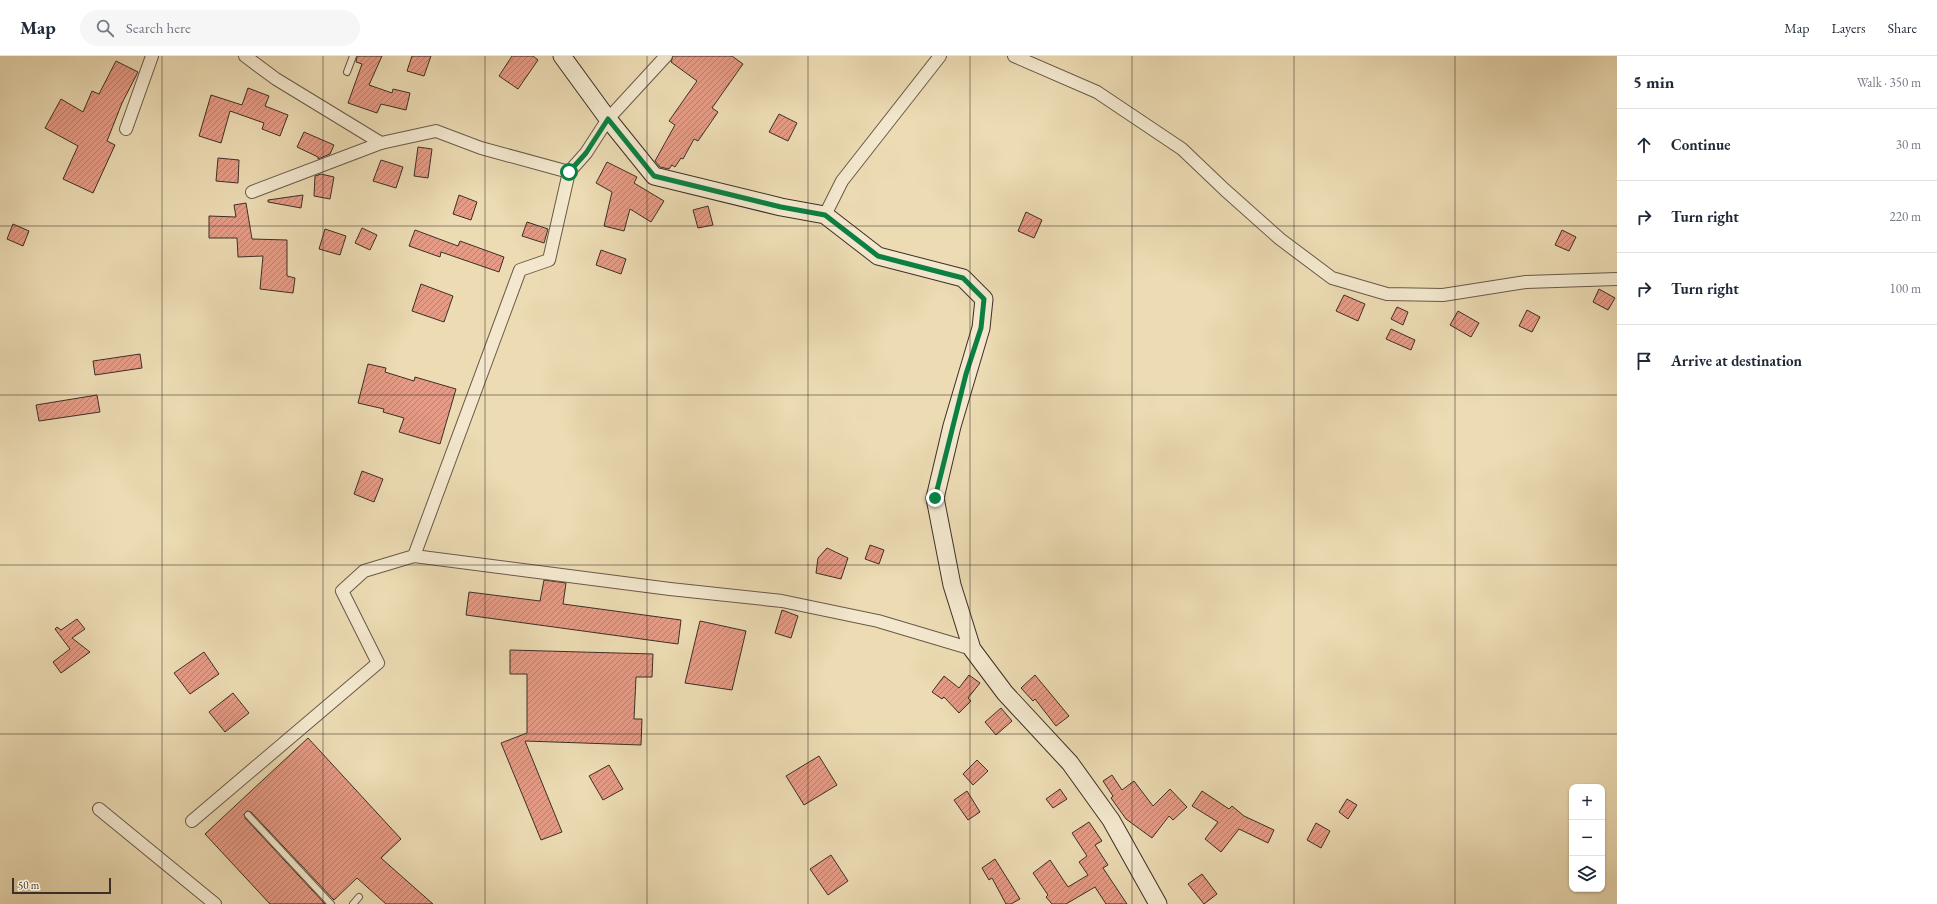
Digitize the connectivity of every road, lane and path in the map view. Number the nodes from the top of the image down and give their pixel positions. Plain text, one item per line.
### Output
1 (152, 56) edge
2 (245, 56) edge
3 (353, 56) edge
4 (562, 56) edge
5 (666, 56) edge
6 (940, 56) edge
7 (1014, 56) edge
8 (347, 72) dead end
9 (608, 119) junction
10 (126, 129) dead end
11 (381, 143) junction
12 (569, 172) junction
13 (252, 192) dead end
14 (825, 215) junction
15 (1617, 279) edge
16 (414, 556) junction
17 (972, 649) junction
18 (99, 809) dead end
19 (248, 816) dead end
20 (192, 821) dead end
21 (359, 897) dead end
22 (215, 904) edge
23 (331, 904) edge
24 (353, 904) edge
25 (1158, 904) edge

1 - 10 street
2 - 11 street
3 - 8 lane
4 - 9 street
5 - 9 street
6 - 14 street
7 - 15 street
9 - 12 street
9 - 14 street
11 - 12 street
11 - 13 street
12 - 16 street
14 - 17 street
16 - 17 street
16 - 20 street
17 - 25 street
18 - 22 street
19 - 23 lane
21 - 24 lane

